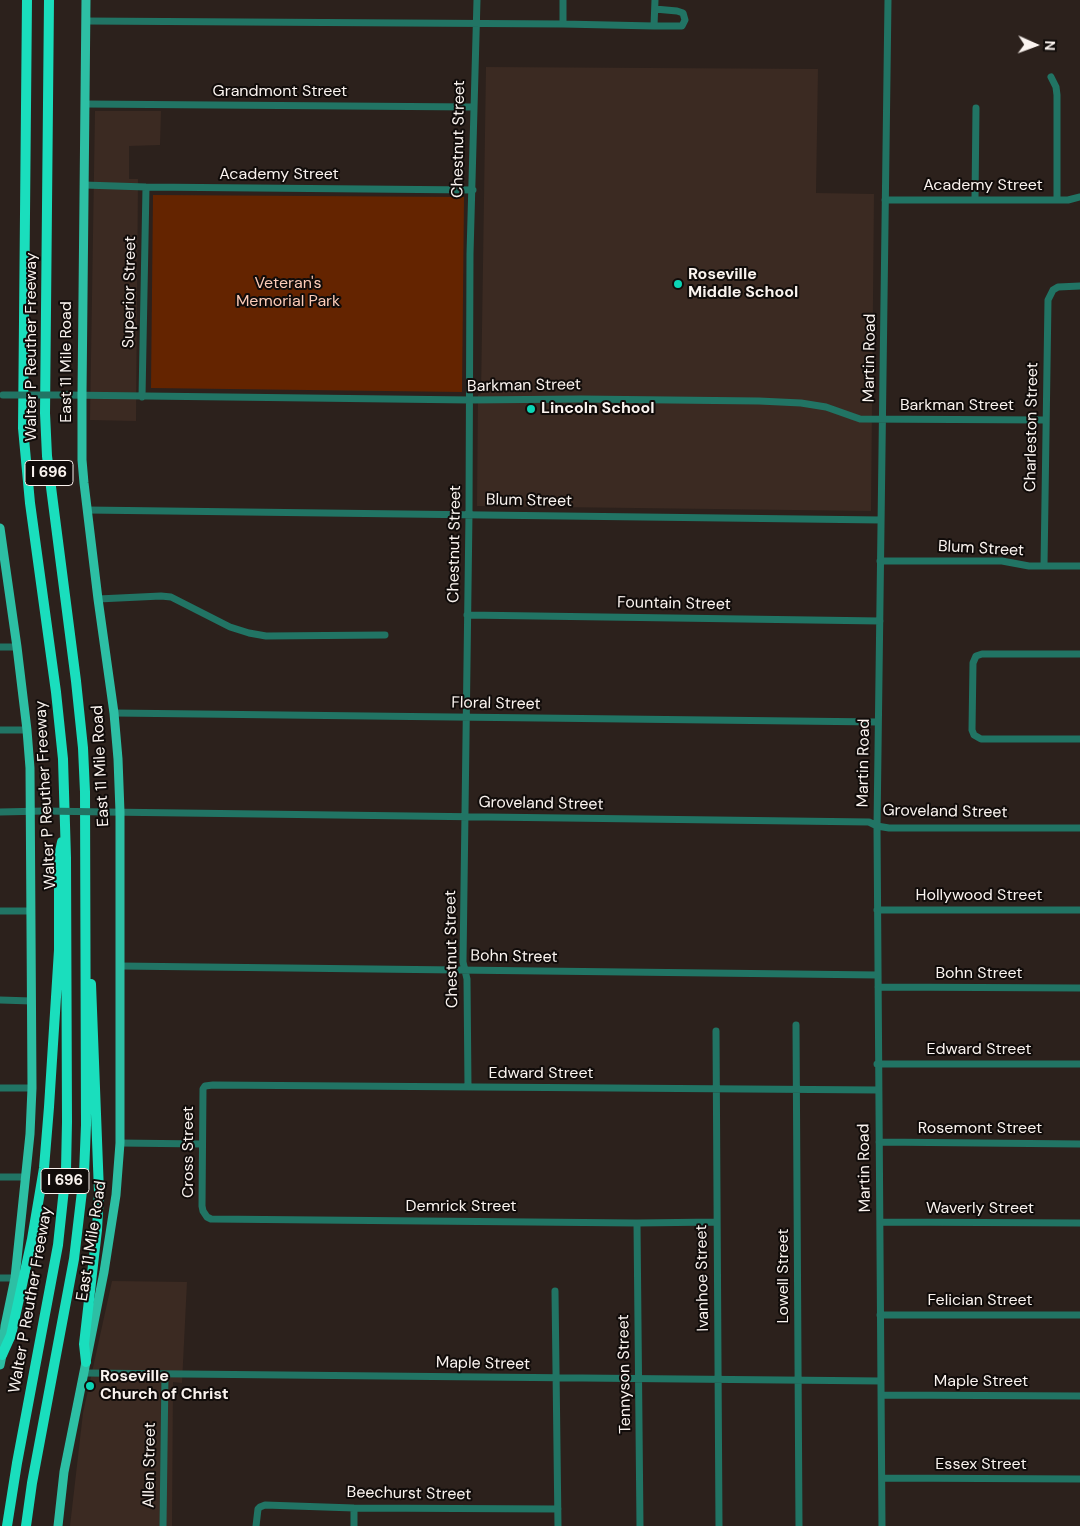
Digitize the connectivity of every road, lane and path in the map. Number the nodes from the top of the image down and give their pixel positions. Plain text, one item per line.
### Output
1 (27, 0) edge
2 (49, 0) edge
3 (86, 0) edge
4 (477, 0) edge
5 (563, 0) edge
6 (655, 0) edge
7 (888, 0) edge
8 (655, 9) junction
9 (86, 21) junction
10 (476, 24) junction
11 (563, 24) junction
12 (654, 26) junction
13 (1051, 77) dead end
14 (85, 104) junction
15 (474, 107) junction
16 (976, 108) dead end
17 (84, 185) junction
18 (146, 187) junction
19 (473, 190) junction
20 (1080, 197) edge
21 (1057, 199) junction
22 (885, 200) junction
23 (975, 200) junction
24 (1080, 286) edge
25 (2, 395) edge
26 (82, 395) junction
27 (142, 397) junction
28 (470, 400) junction
29 (883, 420) junction
30 (1046, 420) junction
31 (87, 510) junction
32 (469, 514) junction
33 (881, 520) junction
34 (0, 528) edge
35 (1, 549) edge
36 (880, 561) junction
37 (1044, 566) junction
38 (1080, 566) edge
39 (98, 599) junction
40 (467, 616) junction
41 (880, 620) junction
42 (385, 635) dead end
43 (0, 647) edge
44 (17, 647) junction
45 (1080, 654) edge
46 (114, 713) junction
47 (466, 717) junction
48 (878, 722) junction
49 (0, 730) edge
50 (27, 730) junction
51 (1080, 739) edge
52 (31, 811) junction
53 (0, 812) edge
54 (120, 812) junction
55 (465, 817) junction
56 (877, 826) junction
57 (1080, 828) edge
58 (65, 830) junction
59 (877, 910) junction
60 (1080, 910) edge
61 (0, 911) edge
62 (31, 911) junction
63 (85, 943) junction
64 (120, 966) junction
65 (465, 970) junction
66 (878, 975) junction
67 (878, 987) junction
68 (1080, 988) edge
69 (0, 1000) edge
70 (32, 1001) junction
71 (796, 1026) dead end
72 (716, 1031) dead end
73 (878, 1064) junction
74 (1080, 1064) edge
75 (205, 1086) joint
76 (0, 1088) edge
77 (32, 1088) junction
78 (468, 1088) junction
79 (716, 1089) junction
80 (878, 1090) junction
81 (796, 1091) junction
82 (879, 1142) junction
83 (120, 1144) junction
84 (202, 1144) junction
85 (1080, 1144) edge
86 (0, 1177) edge
87 (25, 1177) junction
88 (207, 1217) joint
89 (716, 1222) junction
90 (880, 1222) junction
91 (637, 1223) junction
92 (1080, 1223) edge
93 (0, 1278) edge
94 (15, 1278) junction
95 (555, 1291) dead end
96 (880, 1315) junction
97 (1080, 1316) edge
98 (1, 1358) edge
99 (86, 1362) junction
100 (84, 1373) junction
101 (165, 1374) junction
102 (556, 1378) junction
103 (638, 1379) junction
104 (718, 1380) junction
105 (798, 1381) junction
106 (881, 1381) junction
107 (881, 1395) junction
108 (1080, 1396) edge
109 (882, 1478) junction
110 (1080, 1479) edge
111 (354, 1508) junction
112 (558, 1509) junction
113 (7, 1526) edge
114 (26, 1526) edge
115 (58, 1526) edge
116 (163, 1526) edge
117 (256, 1526) edge
118 (354, 1526) edge
119 (558, 1526) edge
120 (640, 1526) edge
121 (719, 1526) edge
122 (799, 1526) edge
123 (882, 1526) edge

1 - 58 highway, Walter P Reuther Freeway / I 696
2 - 63 highway, Walter P Reuther Freeway / I 696
3 - 9 main road, East 11 Mile Road
4 - 10 street, Chestnut Street
5 - 11 street
6 - 8 street
7 - 22 street, Martin Road
8 - 12 street
8 - 12 street
9 - 10 street
9 - 14 main road, East 11 Mile Road
10 - 11 street
10 - 15 street, Chestnut Street
11 - 12 street
13 - 21 street
14 - 15 street, Grandmont Street
14 - 17 main road, East 11 Mile Road
15 - 19 street, Chestnut Street
16 - 23 street
17 - 18 street, Academy Street
17 - 26 main road, East 11 Mile Road
18 - 19 street, Academy Street
18 - 27 street, Superior Street
19 - 28 street, Chestnut Street
20 - 21 street, Academy Street
21 - 23 street, Academy Street
22 - 23 street, Academy Street
22 - 29 street, Martin Road
24 - 30 street, Charleston Street
25 - 26 street, Barkman Street, bridge
26 - 27 street, Barkman Street
26 - 31 main road, East 11 Mile Road
27 - 28 street, Barkman Street
28 - 29 street, Barkman Street
28 - 32 street, Chestnut Street
29 - 30 street, Barkman Street
29 - 33 street, Martin Road
30 - 37 street, Charleston Street
31 - 32 street, Blum Street
31 - 39 main road, East 11 Mile Road
32 - 33 street, Blum Street
32 - 40 street, Chestnut Street
33 - 36 street, Martin Road
34 - 35 main road
35 - 44 main road
36 - 37 street, Blum Street
36 - 41 street, Martin Road
37 - 38 street, Blum Street
39 - 42 street
39 - 46 main road, East 11 Mile Road
40 - 41 street, Fountain Street
40 - 47 street, Chestnut Street
41 - 48 street, Martin Road
43 - 44 street
44 - 50 main road
45 - 51 street
46 - 47 street, Floral Street
46 - 54 main road, East 11 Mile Road
47 - 48 street, Floral Street
47 - 55 street, Chestnut Street
48 - 56 street, Martin Road
49 - 50 street
50 - 52 main road
52 - 53 street, Groveland Street
52 - 54 street, Groveland Street, bridge
52 - 62 main road
54 - 55 street, Groveland Street
54 - 64 main road, East 11 Mile Road
55 - 56 street, Groveland Street
55 - 65 street, Chestnut Street
56 - 57 street, Groveland Street
56 - 59 street, Martin Road
58 - 98 highway
58 - 113 highway, Walter P Reuther Freeway / I 696
59 - 60 street, Hollywood Street
59 - 66 street, Martin Road
61 - 62 street
62 - 70 main road
63 - 99 highway
63 - 114 highway, Walter P Reuther Freeway / I 696
64 - 65 street, Bohn Street
64 - 83 main road, East 11 Mile Road
65 - 66 street, Bohn Street
65 - 78 street, Chestnut Street
66 - 67 street, Martin Road
67 - 68 street, Bohn Street
67 - 73 street, Martin Road
69 - 70 street
70 - 77 main road
71 - 81 street, Lowell Street
72 - 79 street, Ivanhoe Street
73 - 74 street, Edward Street
73 - 80 street, Martin Road
75 - 78 street, Edward Street
75 - 84 street, Cross Street
76 - 77 street
77 - 87 main road
78 - 79 street, Edward Street
79 - 81 street, Edward Street
79 - 89 street, Ivanhoe Street
80 - 81 street, Edward Street
80 - 82 street, Martin Road
81 - 105 street, Lowell Street
82 - 85 street, Rosemont Street
82 - 90 street, Martin Road
83 - 84 street
83 - 99 main road, East 11 Mile Road
84 - 88 street, Cross Street
86 - 87 street
87 - 94 main road
88 - 91 street, Demrick Street
89 - 91 street, Demrick Street
89 - 104 street, Ivanhoe Street
90 - 92 street, Waverly Street
90 - 96 street, Martin Road
91 - 103 street, Tennyson Street
93 - 94 street
94 - 98 main road
95 - 102 street
96 - 97 street, Felician Street
96 - 106 street, Martin Road
99 - 100 main road, East 11 Mile Road
100 - 101 street, Maple Street
100 - 115 main road, East 11 Mile Road
101 - 102 street, Maple Street
101 - 116 street, Allen Street
102 - 103 street, Maple Street
102 - 112 street
103 - 104 street, Maple Street
103 - 120 street, Tennyson Street
104 - 105 street, Maple Street
104 - 121 street, Ivanhoe Street
105 - 106 street, Maple Street
105 - 122 street, Lowell Street
106 - 107 street, Martin Road
107 - 108 street, Maple Street
107 - 109 street, Martin Road
109 - 110 street, Essex Street
109 - 123 street, Martin Road
111 - 112 street, Beechurst Street
111 - 117 street, Beechurst Street
111 - 118 street
112 - 119 street

